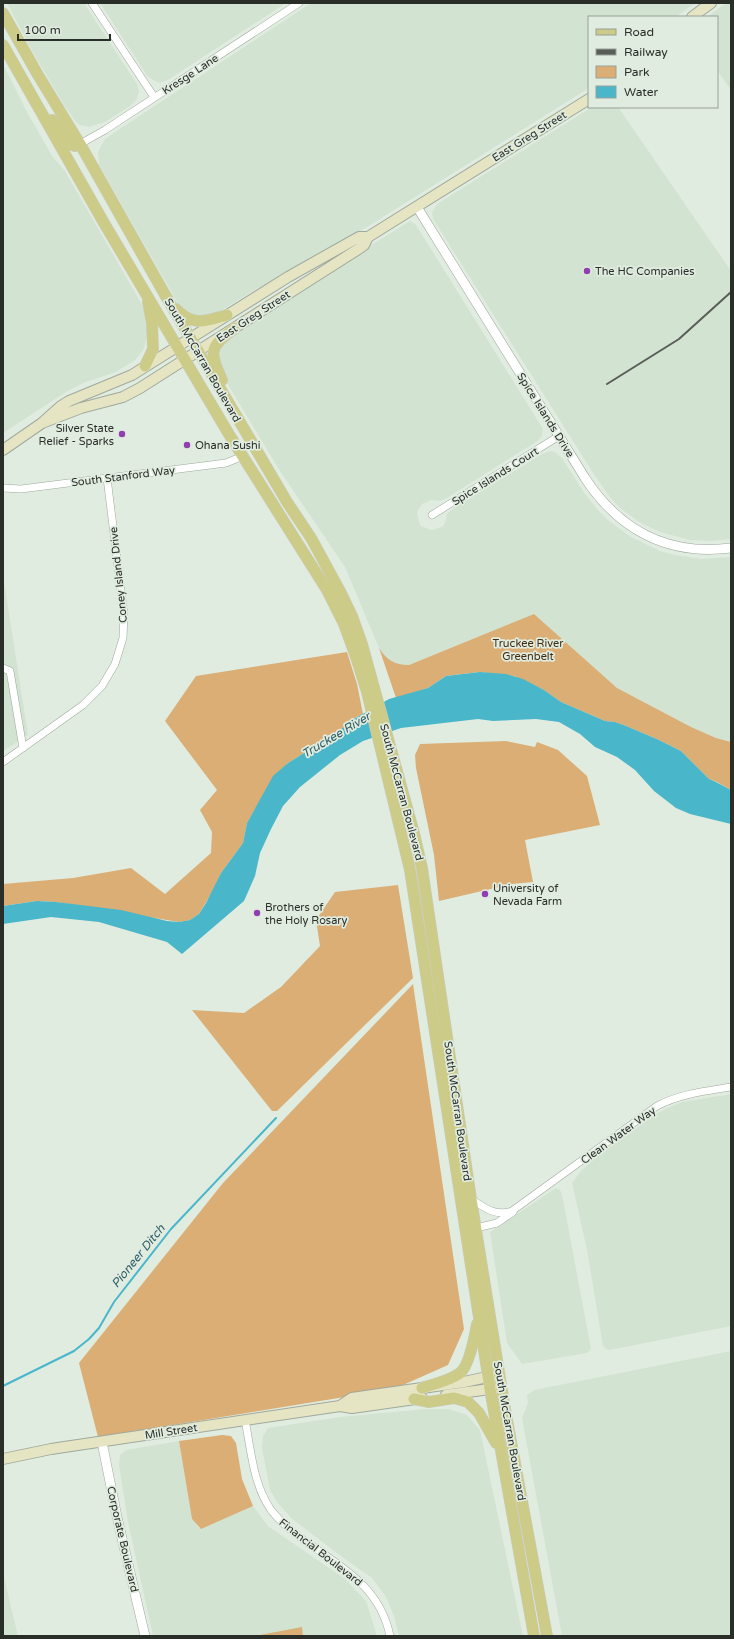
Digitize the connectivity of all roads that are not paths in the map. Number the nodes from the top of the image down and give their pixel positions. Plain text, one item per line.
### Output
1 (92, 3) edge
2 (299, 3) edge
3 (711, 3) edge
4 (3, 13) edge
5 (693, 16) edge
6 (3, 45) edge
7 (30, 94) junction
8 (154, 97) junction
9 (588, 100) edge
10 (80, 144) junction
11 (417, 207) junction
12 (368, 237) junction
13 (334, 251) junction
14 (297, 288) junction
15 (146, 292) junction
16 (168, 301) junction
17 (227, 315) junction
18 (235, 328) junction
19 (190, 338) junction
20 (178, 345) junction
21 (198, 352) junction
22 (186, 359) junction
23 (145, 366) junction
24 (42, 423) junction
25 (559, 436) junction
26 (248, 437) junction
27 (3, 450) edge
28 (242, 456) junction
29 (107, 478) junction
30 (3, 488) edge
31 (432, 515) dead end
32 (731, 548) edge
33 (3, 668) edge
34 (371, 691) junction
35 (23, 748) junction
36 (387, 753) junction
37 (3, 762) edge
38 (428, 909) junction
39 (416, 911) junction
40 (731, 1087) edge
41 (471, 1199) junction
42 (516, 1209) junction
43 (476, 1228) junction
44 (478, 1315) junction
45 (500, 1374) junction
46 (488, 1377) junction
47 (502, 1387) junction
48 (422, 1388) junction
49 (490, 1389) junction
50 (414, 1399) junction
51 (340, 1406) junction
52 (245, 1420) junction
53 (102, 1442) junction
54 (501, 1454) junction
55 (3, 1459) edge
56 (144, 1636) edge
57 (390, 1636) edge
58 (534, 1636) edge
59 (547, 1636) edge

1 - 8 street
2 - 8 street, Kresge Lane
3 - 5 main road
4 - 10 main road, South McCarran Boulevard
6 - 7 main road, South McCarran Boulevard
7 - 10 main road
7 - 15 main road, South McCarran Boulevard
8 - 10 street, Kresge Lane
9 - 11 main road, East Greg Street
10 - 16 main road, South McCarran Boulevard
11 - 12 main road, East Greg Street
11 - 25 street, Spice Islands Drive
12 - 13 main road, East Greg Street
12 - 14 main road, East Greg Street
13 - 14 main road
13 - 17 main road, East Greg Street
14 - 18 main road, East Greg Street
15 - 20 main road, South McCarran Boulevard
15 - 23 main road
16 - 17 main road
16 - 19 main road, South McCarran Boulevard
17 - 19 main road, East Greg Street
18 - 21 main road, East Greg Street
18 - 26 main road
19 - 20 main road, East Greg Street
19 - 21 main road, South McCarran Boulevard
20 - 22 main road, South McCarran Boulevard
20 - 23 main road, East Greg Street
21 - 22 main road, East Greg Street
21 - 26 main road, South McCarran Boulevard
22 - 24 main road, East Greg Street
22 - 28 main road, South McCarran Boulevard
23 - 24 main road, East Greg Street
24 - 27 main road, East Greg Street
25 - 31 street, Spice Islands Court
25 - 32 street, Spice Islands Drive
26 - 34 main road, South McCarran Boulevard
28 - 29 street, South Stanford Way
28 - 34 main road, South McCarran Boulevard
29 - 30 street, South Stanford Way
29 - 35 street, Coney Island Drive
33 - 35 street
34 - 36 main road, South McCarran Boulevard
35 - 37 street, Coney Island Drive
36 - 38 main road, South McCarran Boulevard
36 - 39 main road, South McCarran Boulevard
38 - 39 main road
38 - 41 main road, South McCarran Boulevard
39 - 44 main road, South McCarran Boulevard
40 - 42 street, Clean Water Way
41 - 42 street, Clean Water Way
41 - 43 main road, South McCarran Boulevard
42 - 43 street, Clean Water Way
43 - 45 main road, South McCarran Boulevard
44 - 46 main road, South McCarran Boulevard
44 - 48 main road
45 - 46 main road, Mill Street
45 - 47 main road, South McCarran Boulevard
46 - 48 main road, Mill Street
46 - 49 main road, South McCarran Boulevard
47 - 49 main road, Mill Street
47 - 59 main road, South McCarran Boulevard
48 - 51 main road, Mill Street
49 - 50 main road, Mill Street
49 - 54 main road, South McCarran Boulevard
50 - 51 main road, Mill Street
50 - 54 main road
51 - 52 main road, Mill Street
52 - 53 main road, Mill Street
52 - 57 street, Financial Boulevard
53 - 55 main road, Mill Street
53 - 56 street, Corporate Boulevard
54 - 58 main road, South McCarran Boulevard

